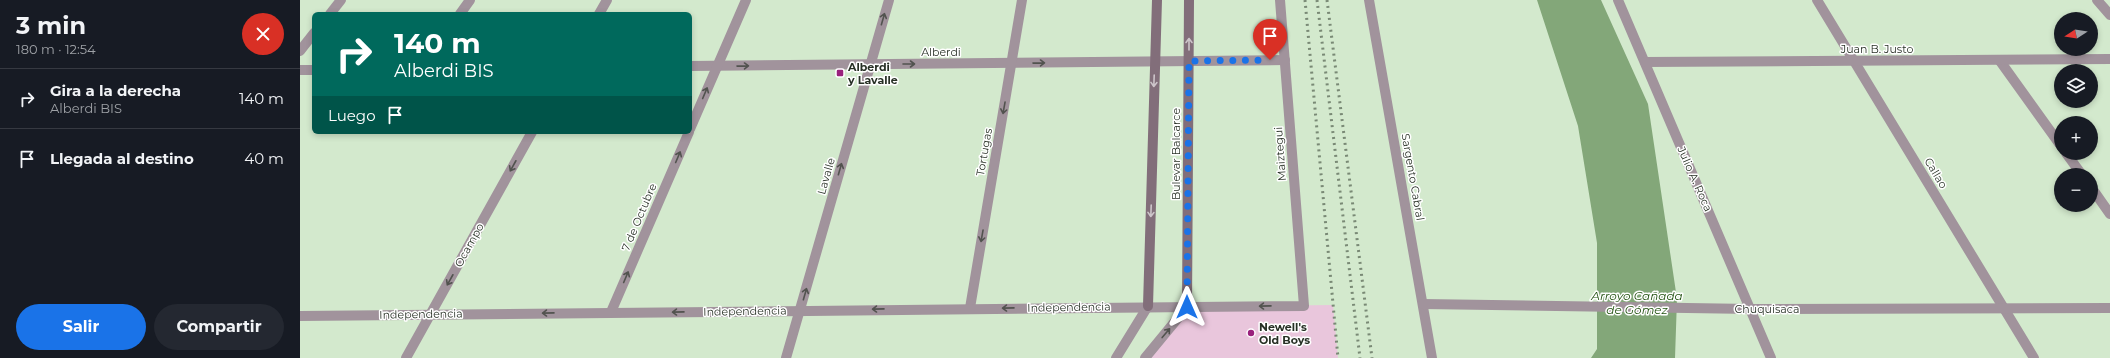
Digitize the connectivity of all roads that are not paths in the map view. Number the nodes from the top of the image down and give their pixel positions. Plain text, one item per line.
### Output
1 (341, 0) edge
2 (470, 0) edge
3 (607, 0) edge
4 (746, 0) edge
5 (889, 0) edge
6 (1022, 0) edge
7 (1157, 0) edge
8 (1189, 0) edge
9 (1280, 0) edge
10 (1369, 0) edge
11 (1618, 0) edge
12 (1818, 0) edge
13 (2097, 0) edge
14 (332, 12) edge
15 (461, 12) edge
16 (600, 12) edge
17 (2110, 15) edge
18 (312, 36) edge
19 (300, 50) edge
20 (2110, 59) edge
21 (1285, 60) junction
22 (1155, 61) junction
23 (1190, 61) junction
24 (1855, 61) junction
25 (2000, 61) junction
26 (1645, 62) junction
27 (870, 64) junction
28 (1012, 64) junction
29 (692, 66) edge
30 (717, 66) junction
31 (300, 70) edge
32 (312, 70) edge
33 (692, 124) edge
34 (531, 134) edge
35 (688, 134) edge
36 (2054, 136) edge
37 (2098, 197) edge
38 (2110, 214) edge
39 (1423, 304) junction
40 (1148, 306) junction
41 (1304, 306) joint
42 (1189, 307) junction
43 (970, 308) junction
44 (2004, 308) junction
45 (2110, 308) edge
46 (1752, 309) junction
47 (800, 310) junction
48 (611, 312) junction
49 (431, 314) junction
50 (300, 316) edge
51 (406, 358) edge
52 (786, 358) edge
53 (1116, 358) edge
54 (1145, 358) edge
55 (1432, 358) edge
56 (1772, 358) edge
57 (2034, 358) edge

1 - 14 street
2 - 15 street
3 - 16 street
4 - 30 street
27 -> 5 street, Lavalle
6 - 28 street, Tortugas
7 - 22 main road, Bulevar Balcarce
23 -> 8 main road, Bulevar Balcarce
9 - 21 street, Maiztegui
10 - 39 street, Sargento Cabral
11 - 26 street, Julio A. Roca
12 - 24 street, Callao
13 - 17 street
18 - 19 street
20 - 25 street, Juan B. Justo
21 - 23 street, Alberdi
21 - 41 street, Maiztegui
22 - 23 street, Alberdi
28 -> 22 street, Alberdi
22 -> 40 main road, Bulevar Balcarce
23 - 42 main road, Bulevar Balcarce
24 - 25 street, Juan B. Justo
24 - 26 street, Juan B. Justo
24 - 44 street, Callao
25 - 36 street
26 - 46 street, Julio A. Roca
27 -> 28 street, Alberdi
30 -> 27 street, Alberdi
47 -> 27 street, Lavalle
28 -> 43 street, Tortugas
29 - 30 street, Alberdi
33 -> 30 street
31 - 32 street
34 -> 49 street, Ocampo
48 -> 35 street, 7 de Octubre
37 - 38 street
39 - 46 street, Chuquisaca
39 - 55 street, Sargento Cabral
40 - 42 street, Independencia
40 -> 43 street, Independencia
40 - 53 street
41 -> 42 street, Independencia
54 -> 42 street
43 -> 47 street, Independencia
44 - 45 street, Chuquisaca
44 - 46 street, Chuquisaca
44 - 57 street, Callao
46 - 56 street, Julio A. Roca
47 -> 48 street, Independencia
47 - 52 street, Lavalle
48 -> 49 street, Independencia
49 - 50 street, Independencia
49 - 51 street, Ocampo

